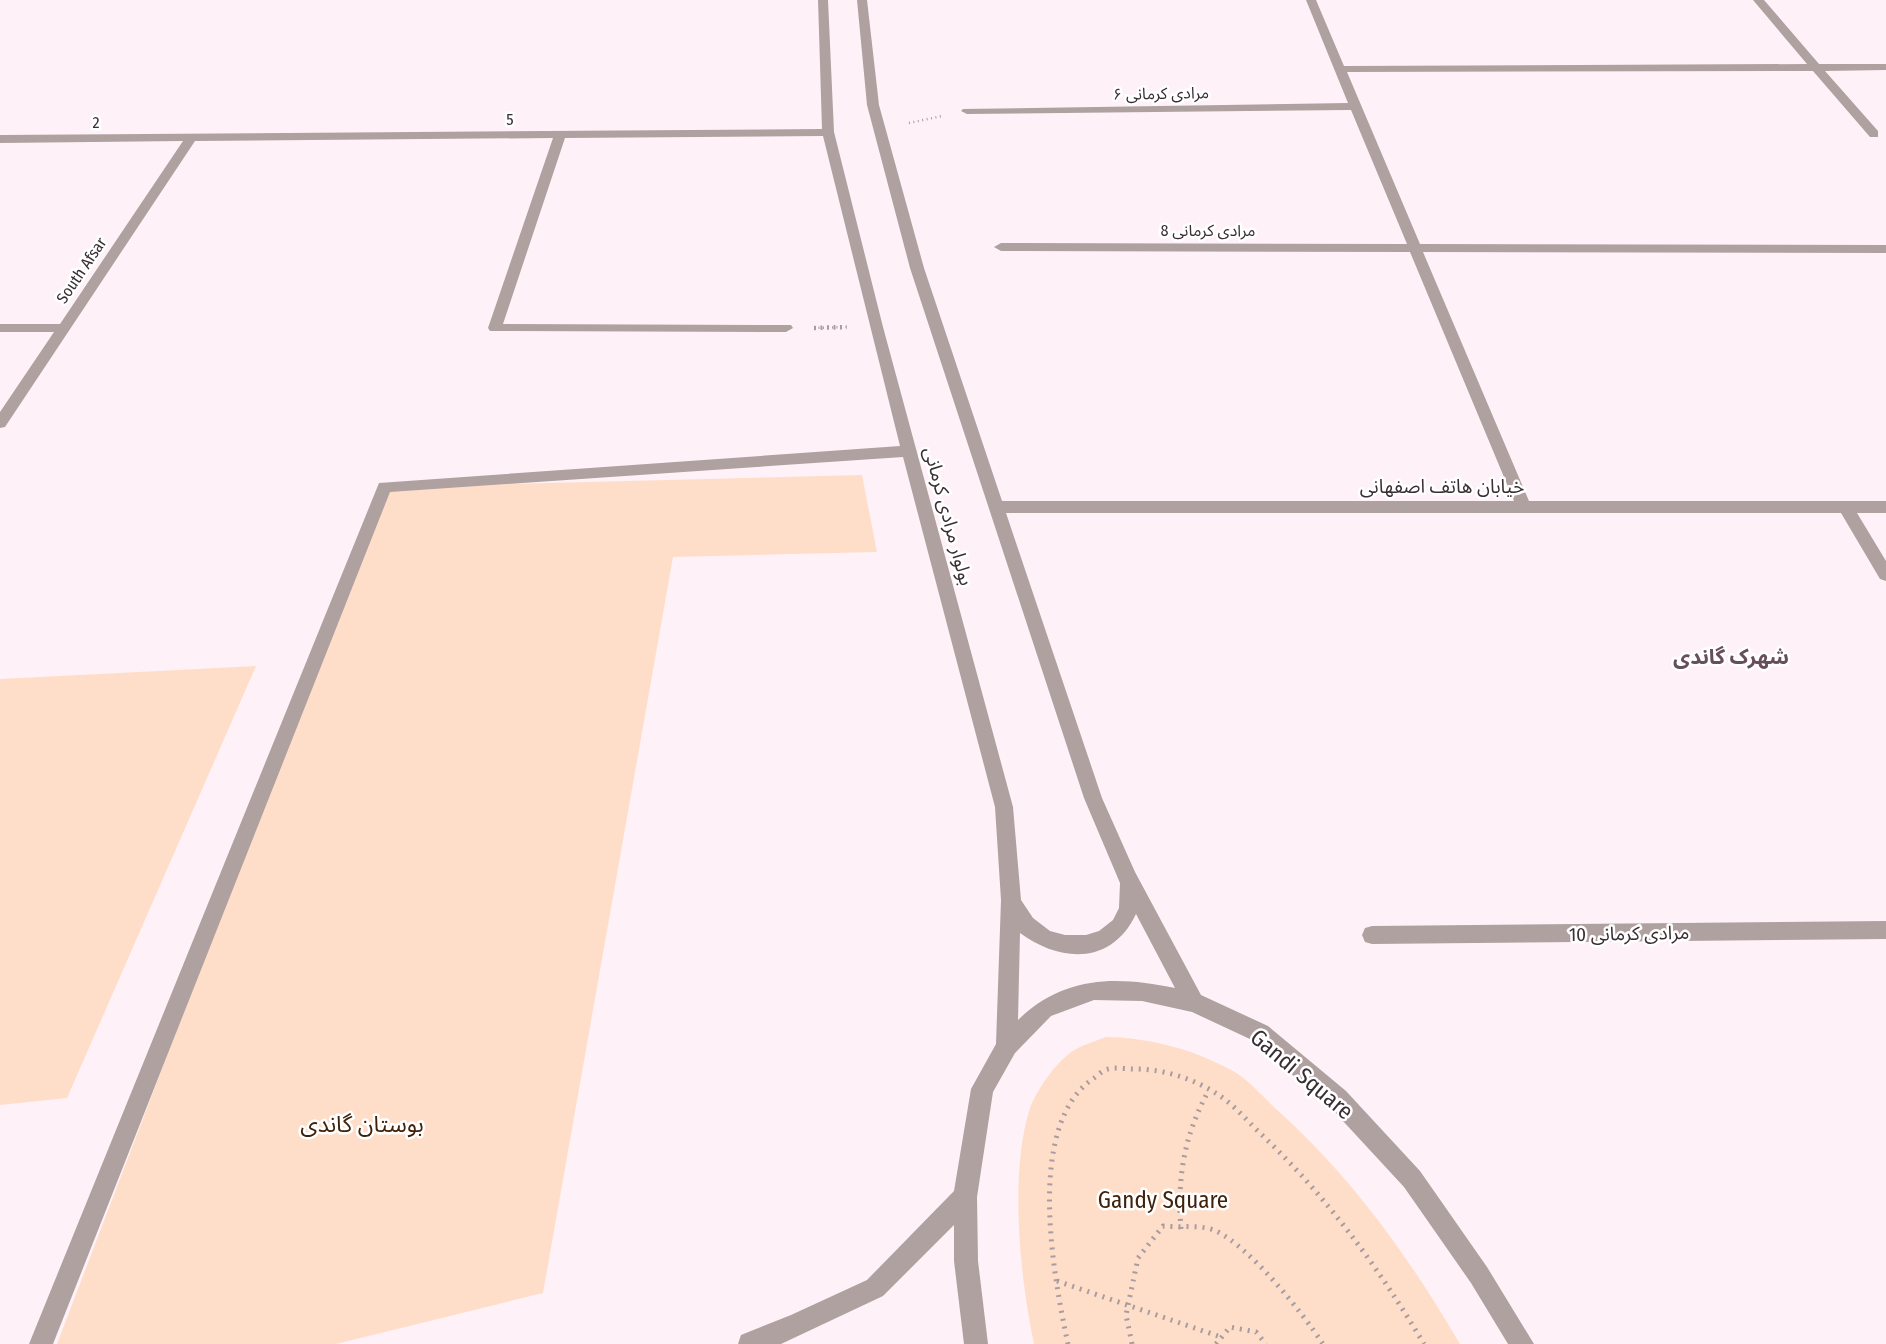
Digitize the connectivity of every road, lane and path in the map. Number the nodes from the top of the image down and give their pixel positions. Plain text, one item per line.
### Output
1 (823, 0) edge
2 (862, 0) edge
3 (1311, 0) edge
4 (1758, 0) edge
5 (1816, 67) junction
6 (1886, 67) edge
7 (1340, 69) junction
8 (1356, 106) junction
9 (967, 111) joint
10 (880, 130) junction
11 (828, 132) junction
12 (559, 134) junction
13 (1874, 134) dead end
14 (192, 137) junction
15 (0, 139) edge
16 (1000, 247) dead end
17 (1415, 247) junction
18 (1886, 249) edge
19 (876, 327) junction
20 (0, 328) edge
21 (64, 328) junction
22 (786, 328) joint
23 (0, 423) edge
24 (910, 451) junction
25 (998, 507) junction
26 (1524, 507) junction
27 (1846, 507) junction
28 (1886, 507) edge
29 (1886, 575) edge
30 (1127, 877) junction
31 (1011, 900) junction
32 (1886, 930) edge
33 (1372, 935) dead end
34 (1194, 1002) junction
35 (1007, 1046) junction
36 (1209, 1090) junction
37 (965, 1197) junction
38 (1181, 1228) junction
39 (1057, 1280) junction
40 (1127, 1304) junction
41 (1221, 1337) junction
42 (41, 1344) edge
43 (750, 1344) edge
44 (976, 1344) edge
45 (1068, 1344) edge
46 (1132, 1344) edge
47 (1216, 1344) edge
48 (1266, 1344) edge
49 (1323, 1344) edge
50 (1424, 1344) edge
51 (1522, 1344) edge

1 - 11 street, بولوار مرادی کرمانی
2 - 10 street
3 - 7 street
4 - 5 street
5 - 6 street
5 - 7 street
5 - 13 street
7 - 8 street
8 - 9 street, مرادی کرمانی ۶
8 - 17 street
9 - 10 path
10 - 25 street
11 - 12 street, 5
11 - 19 street, بولوار مرادی کرمانی
12 - 14 street, 5
12 - 22 street
14 - 15 street, 2
14 - 21 street, South Afsar
16 - 17 street, مرادی کرمانی 8
17 - 18 street, مرادی کرمانی 8
17 - 26 street
19 - 22 path
19 - 24 street, بولوار مرادی کرمانی
20 - 21 street
21 - 23 street, South Afsar
24 - 31 street, بولوار مرادی کرمانی
24 - 42 street
25 - 26 street, خیابان هاتف اصفهانی
25 - 30 street
26 - 27 street, خیابان هاتف اصفهانی
27 - 28 street, خیابان هاتف اصفهانی
27 - 29 street
30 - 31 street
30 - 34 street
31 - 35 street, بولوار مرادی کرمانی
32 - 33 street, مرادی کرمانی 10
34 - 35 street, Gandi Square
34 - 51 street, Gandi Square
35 - 37 street, Gandi Square
36 - 38 path
36 - 39 path
36 - 50 path
37 - 43 street
37 - 44 street, Gandi Square
38 - 40 path
38 - 49 path
39 - 40 path
39 - 45 path
40 - 41 path
40 - 46 path
41 - 47 path
41 - 48 path

